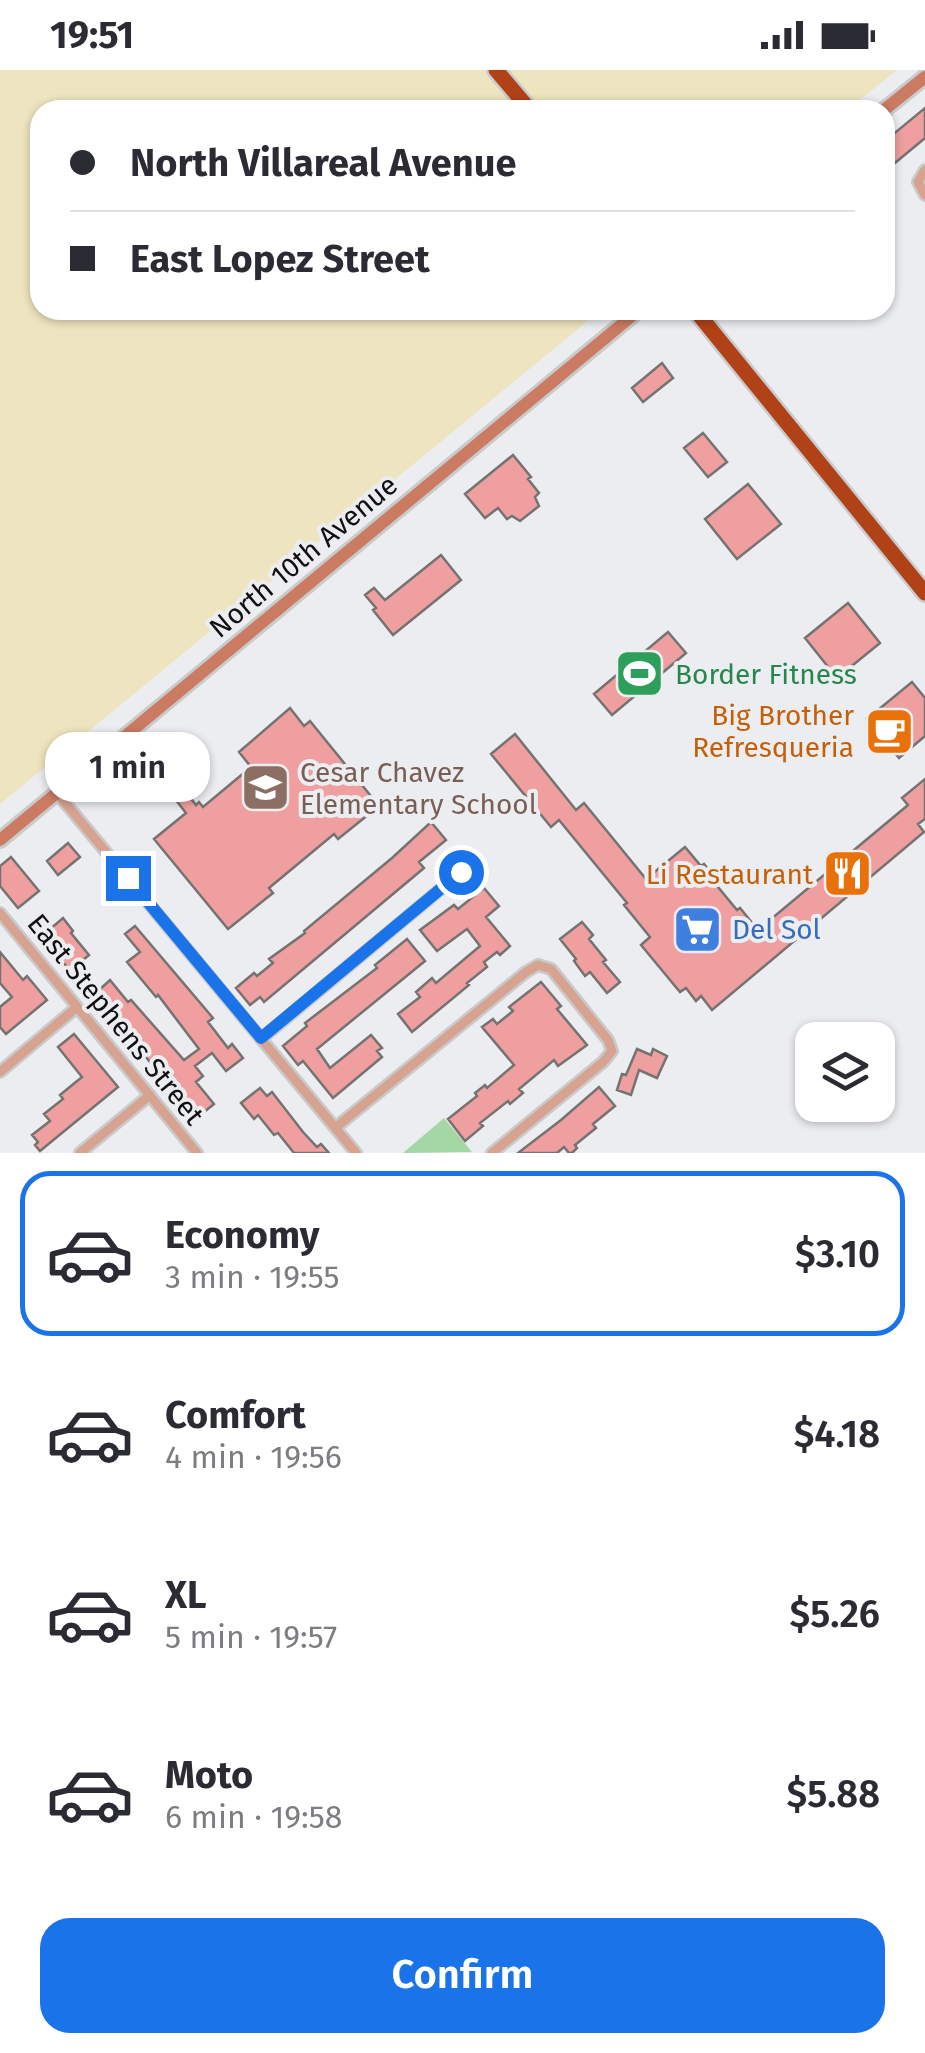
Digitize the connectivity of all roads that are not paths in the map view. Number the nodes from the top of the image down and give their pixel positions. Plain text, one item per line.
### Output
1 (496, 70) edge
2 (925, 77) edge
3 (522, 100) edge
4 (895, 101) edge
5 (925, 170) edge
6 (925, 195) edge
7 (626, 320) edge
8 (703, 320) edge
9 (925, 594) edge
10 (57, 792) junction
11 (0, 840) edge
12 (461, 872) dead end
13 (0, 913) edge
14 (4, 927) edge
15 (78, 1008) junction
16 (261, 1038) junction
17 (0, 1072) edge
18 (150, 1096) junction
19 (335, 1128) junction
20 (80, 1153) edge
21 (198, 1153) edge
22 (356, 1153) edge
23 (492, 1153) edge

1 - 3 highway
2 - 4 main road
5 - 6 street
7 - 10 main road, North 10th Avenue
8 - 9 highway
10 - 11 main road, North 10th Avenue
10 - 16 street
12 - 16 street
13 - 14 street, East Stephens Street
14 - 15 street, East Stephens Street
15 - 17 street
15 - 18 street, East Stephens Street
16 - 19 street
18 - 20 street
18 - 21 street, East Stephens Street
19 - 22 street
19 - 23 street

